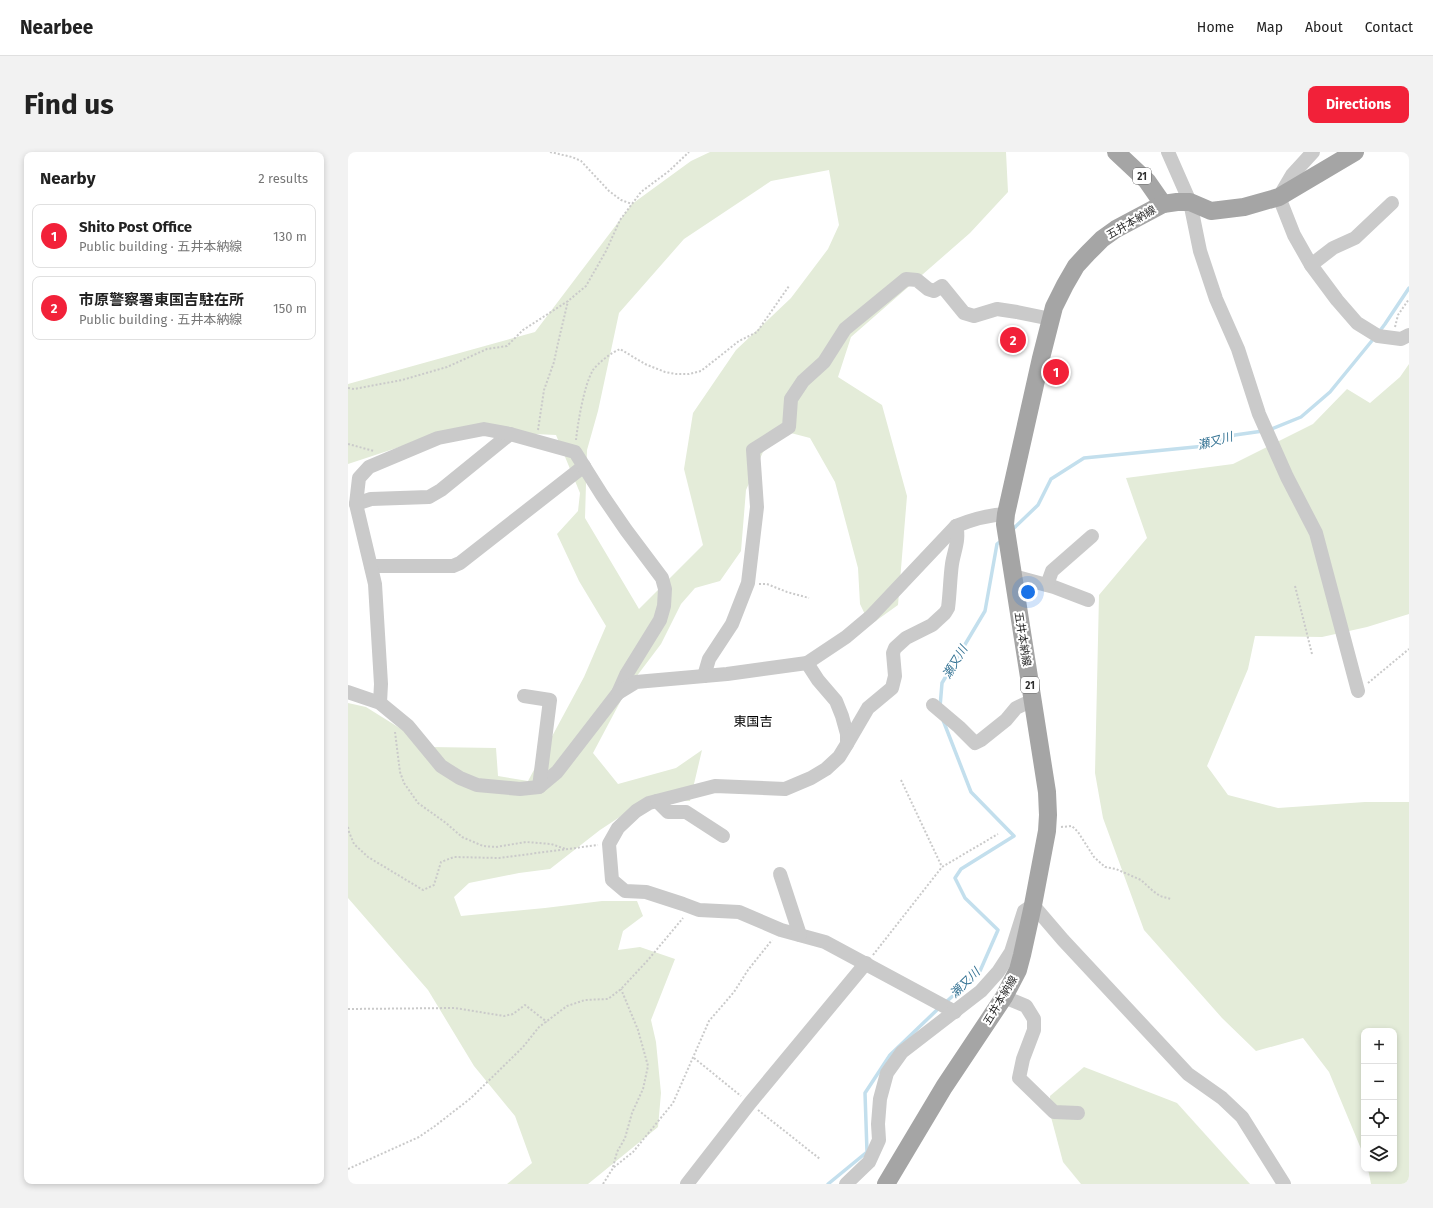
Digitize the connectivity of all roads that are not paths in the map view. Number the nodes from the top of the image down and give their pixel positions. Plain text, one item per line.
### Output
1 (1116, 152) edge
2 (1168, 152) edge
3 (1313, 152) edge
4 (1355, 152) edge
5 (1279, 197) junction
6 (1190, 202) junction
7 (1392, 203) dead end
8 (1163, 204) junction
9 (1311, 265) junction
10 (1051, 319) junction
11 (1409, 335) edge
12 (510, 434) junction
13 (584, 466) junction
14 (356, 504) junction
15 (1006, 514) junction
16 (956, 526) junction
17 (1092, 536) dead end
18 (371, 566) junction
19 (1013, 576) junction
20 (1047, 585) junction
21 (1088, 600) dead end
22 (807, 663) junction
23 (704, 676) junction
24 (1358, 691) road end
25 (348, 692) edge
26 (618, 693) junction
27 (524, 696) dead end
28 (1033, 700) junction
29 (380, 703) junction
30 (933, 705) dead end
31 (847, 744) junction
32 (539, 787) junction
33 (657, 801) junction
34 (723, 836) dead end
35 (780, 874) dead end
36 (1033, 905) junction
37 (800, 935) junction
38 (866, 964) junction
39 (1004, 997) junction
40 (955, 1012) junction
41 (1078, 1113) dead end
42 (687, 1184) edge
43 (846, 1184) edge
44 (886, 1184) edge
45 (1284, 1184) edge

1 - 8 main road, 五井本納線 / 21
2 - 6 street
3 - 5 street
4 - 5 main road
5 - 6 main road
5 - 9 street
6 - 8 main road
6 - 24 street
7 - 9 street
8 - 10 main road, 五井本納線 / 21
9 - 11 street
10 - 15 main road, 五井本納線 / 21
10 - 23 street
12 - 13 street
12 - 14 street
12 - 14 street
13 - 18 street
13 - 26 street
14 - 18 street
15 - 16 street
15 - 19 main road, 五井本納線 / 21
16 - 22 street
16 - 31 street
17 - 20 street
18 - 29 street
19 - 20 street
19 - 28 main road, 五井本納線 / 21
20 - 21 street
22 - 23 street
22 - 31 street
23 - 26 street
25 - 29 street
26 - 32 street
27 - 32 street
28 - 30 street
28 - 36 main road, 五井本納線 / 21
29 - 32 street
31 - 33 street
33 - 34 street
33 - 37 street
35 - 37 street
36 - 39 main road, 五井本納線 / 21
36 - 40 street
36 - 45 street
37 - 38 street
38 - 40 street
38 - 42 street
39 - 41 street
39 - 44 main road, 五井本納線 / 21
40 - 43 street

